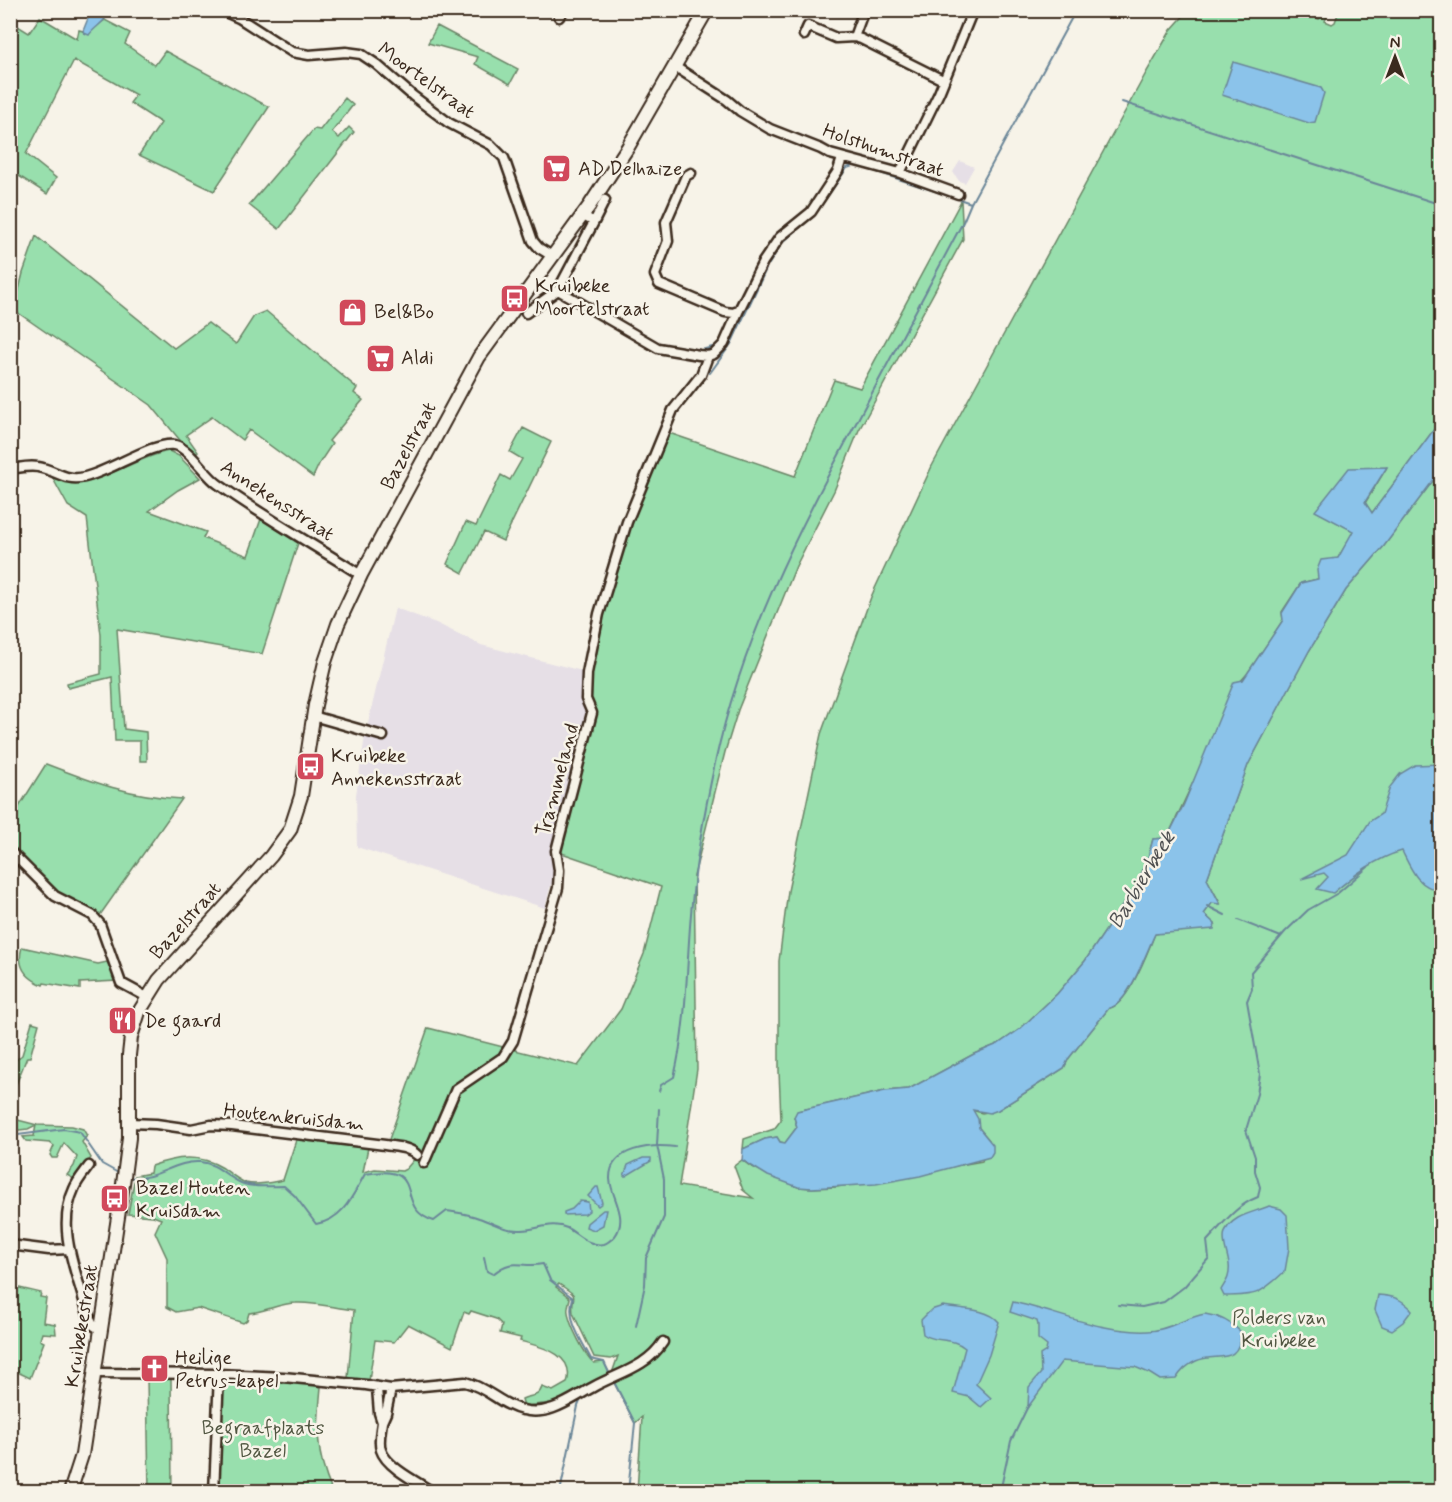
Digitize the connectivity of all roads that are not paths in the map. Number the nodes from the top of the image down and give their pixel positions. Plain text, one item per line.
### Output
1 (221, 10) edge
2 (707, 10) edge
3 (864, 10) edge
4 (973, 10) edge
5 (241, 14) edge
6 (804, 35) dead end
7 (854, 37) junction
8 (674, 66) junction
9 (944, 80) junction
10 (842, 158) junction
11 (691, 173) dead end
12 (900, 173) junction
13 (958, 194) dead end
14 (605, 200) dead end
15 (582, 215) junction
16 (594, 222) junction
17 (552, 256) junction
18 (558, 290) junction
19 (738, 310) junction
20 (526, 313) dead end
21 (708, 356) junction
22 (10, 469) edge
23 (361, 575) junction
24 (313, 716) junction
25 (383, 736) dead end
26 (10, 851) edge
27 (147, 997) junction
28 (129, 1123) junction
29 (417, 1155) dead end
30 (424, 1163) dead end
31 (126, 1164) joint
32 (89, 1166) dead end
33 (10, 1245) edge
34 (69, 1249) junction
35 (101, 1330) junction
36 (663, 1342) dead end
37 (94, 1373) junction
38 (219, 1374) junction
39 (377, 1388) junction
40 (391, 1389) junction
41 (382, 1422) junction
42 (70, 1491) edge
43 (214, 1491) edge
44 (430, 1491) edge

1 - 5 street, Moortelstraat
2 - 8 main road, Bazelstraat
3 - 7 street
4 - 9 street
5 - 17 street, Moortelstraat
6 - 7 street
7 - 9 street
8 - 10 street, Holsthumstraat
8 - 15 main road, Bazelstraat
9 - 12 street
10 - 12 street, Holsthumstraat
10 - 19 street, Trammeland
11 - 19 street
12 - 13 street, Holsthumstraat
14 - 16 street
15 - 16 street
15 - 17 main road, Bazelstraat
16 - 18 street
17 - 23 main road, Bazelstraat
18 - 20 street
18 - 21 street
19 - 21 street, Trammeland
21 - 30 street, Trammeland
22 - 23 street, Annekensstraat
23 - 24 main road, Bazelstraat
24 - 25 street
24 - 27 main road, Bazelstraat
26 - 27 street
27 - 28 main road, Bazelstraat
28 - 29 street, Houtenkruisdam
28 - 31 main road, Bazelstraat
31 - 35 main road, Kruibekestraat
32 - 34 street
33 - 34 street
34 - 35 street
35 - 37 main road, Kruibekestraat
36 - 40 street
37 - 38 street
37 - 42 main road, Kruibekestraat
38 - 39 street
38 - 43 street
39 - 40 street
39 - 41 street
40 - 41 street
41 - 44 street

